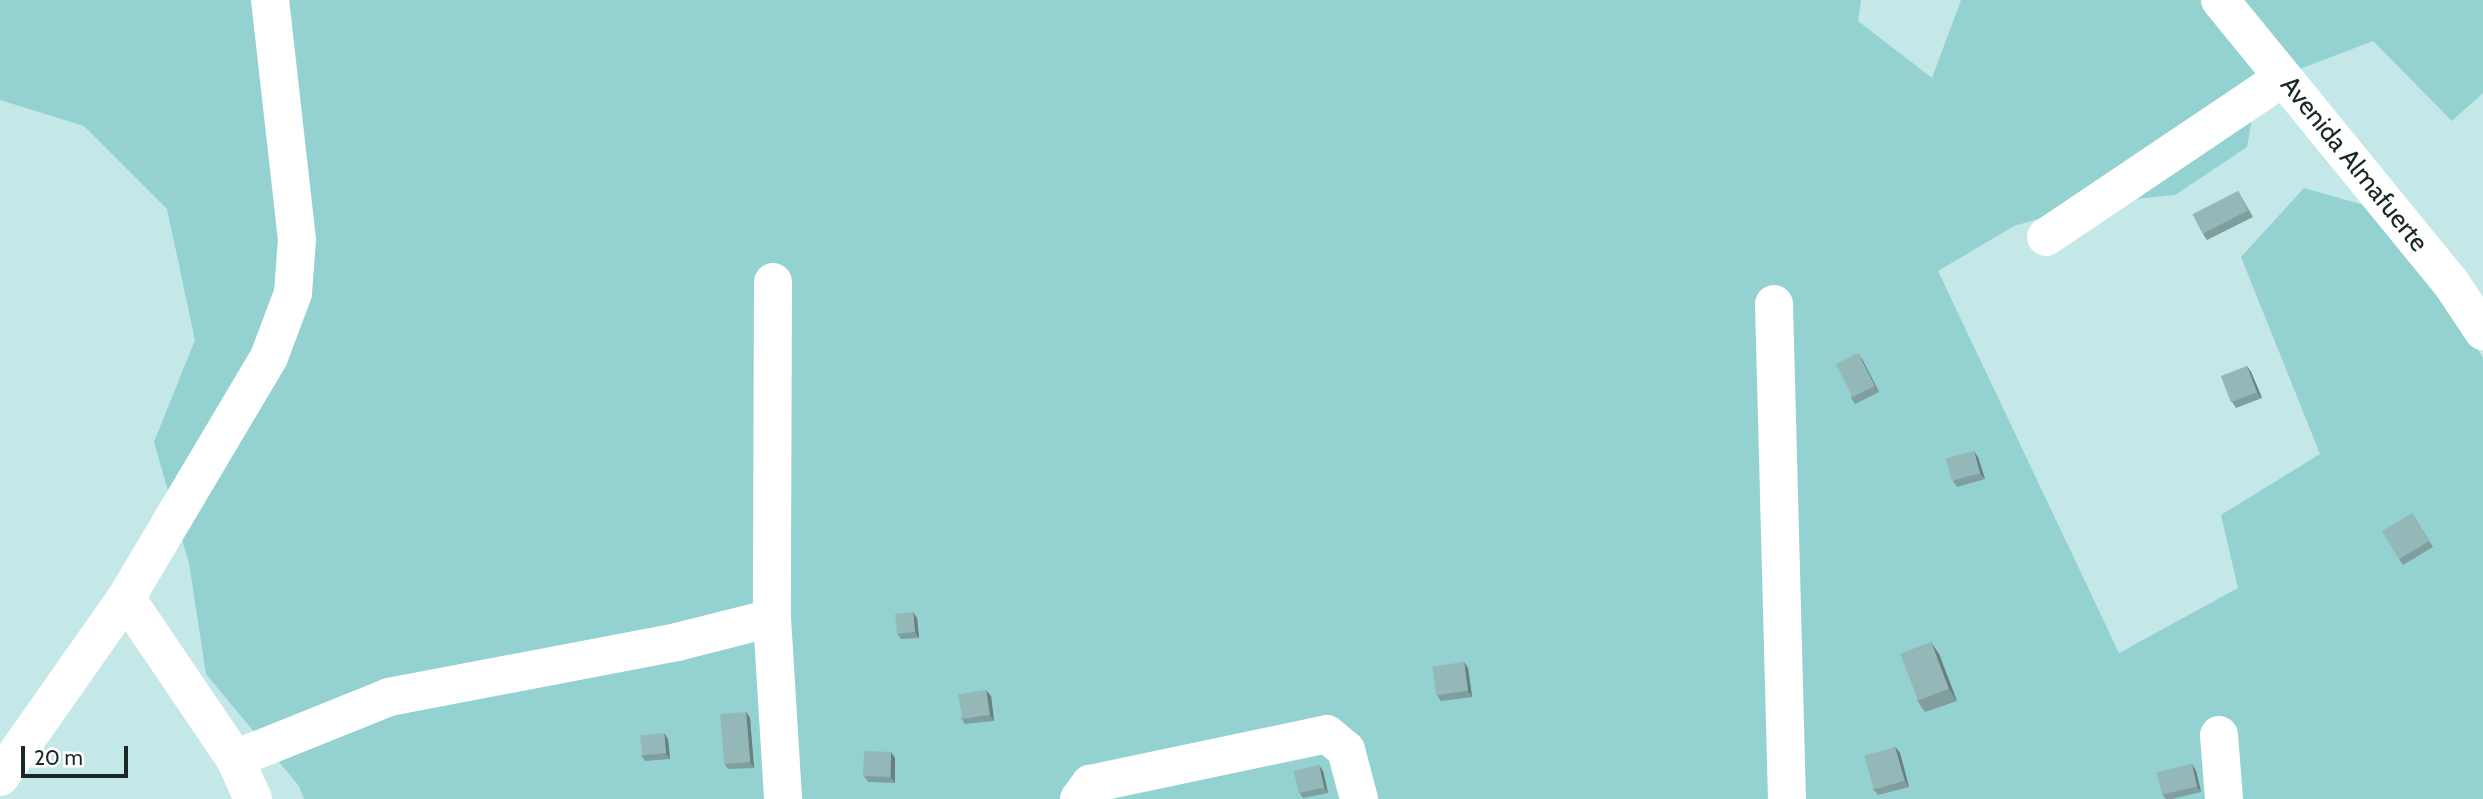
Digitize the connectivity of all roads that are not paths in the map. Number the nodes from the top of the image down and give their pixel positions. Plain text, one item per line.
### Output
1 (271, 0) edge
2 (2220, 0) edge
3 (2283, 78) junction
4 (2046, 237) dead end
5 (773, 282) dead end
6 (1774, 304) dead end
7 (2483, 331) edge
8 (126, 598) junction
9 (772, 618) junction
10 (2219, 734) dead end
11 (235, 759) junction
12 (0, 777) edge
13 (253, 799) edge
14 (783, 799) edge
15 (1079, 799) edge
16 (1359, 799) edge
17 (1787, 799) edge
18 (2224, 799) edge

1 - 8 street
2 - 3 street, Avenida Almafuerte
3 - 4 street
3 - 7 street, Avenida Almafuerte
5 - 9 street
6 - 17 street
8 - 11 street
8 - 12 street
9 - 11 street
9 - 14 street
10 - 18 street
11 - 13 street
15 - 16 street

